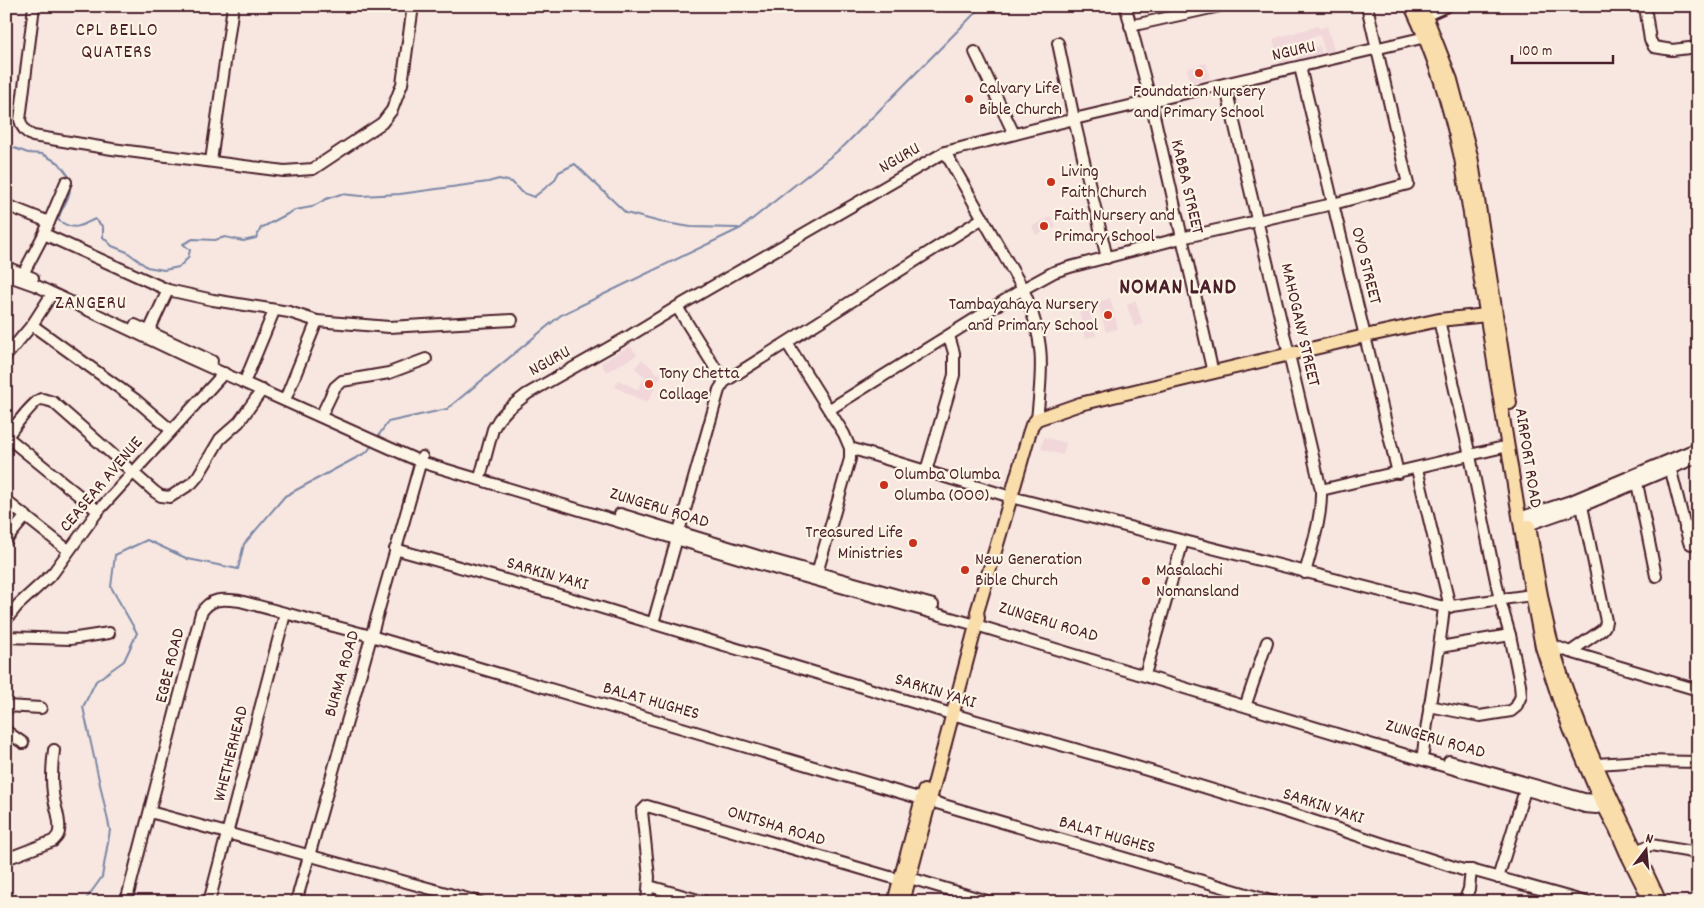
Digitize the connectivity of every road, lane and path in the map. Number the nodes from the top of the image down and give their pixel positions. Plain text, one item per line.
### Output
1 (34, 6) edge
2 (233, 6) edge
3 (413, 6) edge
4 (1220, 6) edge
5 (1367, 6) edge
6 (1411, 6) edge
7 (1447, 6) edge
8 (1645, 6) edge
9 (1126, 8) dead end
10 (1422, 14) edge
11 (1130, 26) junction
12 (1426, 37) junction
13 (1058, 44) dead end
14 (1698, 47) edge
15 (1377, 48) junction
16 (975, 52) dead end
17 (1300, 67) junction
18 (1225, 84) junction
19 (1151, 102) junction
20 (1074, 119) junction
21 (1014, 134) junction
22 (945, 152) junction
23 (211, 161) junction
24 (66, 182) dead end
25 (1333, 204) junction
26 (6, 205) edge
27 (983, 218) junction
28 (1258, 221) junction
29 (49, 222) junction
30 (44, 234) junction
31 (1181, 238) junction
32 (1108, 258) junction
33 (6, 267) edge
34 (23, 274) junction
35 (6, 275) edge
36 (1023, 289) junction
37 (168, 290) junction
38 (52, 294) junction
39 (677, 307) junction
40 (274, 311) junction
41 (1487, 315) junction
42 (317, 320) junction
43 (512, 320) dead end
44 (1439, 320) junction
45 (32, 325) junction
46 (149, 331) junction
47 (950, 336) junction
48 (1365, 336) junction
49 (787, 343) junction
50 (1289, 354) junction
51 (6, 356) edge
52 (426, 359) dead end
53 (224, 373) junction
54 (1213, 373) junction
55 (247, 376) junction
56 (724, 382) junction
57 (262, 390) junction
58 (287, 394) junction
59 (830, 409) junction
60 (323, 412) junction
61 (1038, 419) junction
62 (171, 430) junction
63 (7, 438) edge
64 (374, 438) junction
65 (1508, 446) junction
66 (850, 448) junction
67 (1698, 448) edge
68 (1470, 456) junction
69 (1698, 457) edge
70 (422, 459) junction
71 (1670, 464) junction
72 (1417, 469) junction
73 (926, 471) junction
74 (134, 472) junction
75 (1398, 473) junction
76 (480, 474) junction
77 (1637, 483) junction
78 (1321, 490) junction
79 (1011, 497) junction
80 (6, 501) edge
81 (1582, 506) junction
82 (98, 511) junction
83 (26, 516) junction
84 (1524, 521) junction
85 (1698, 523) edge
86 (1685, 529) junction
87 (677, 535) junction
88 (6, 540) edge
89 (1183, 541) junction
90 (1698, 543) edge
91 (395, 549) junction
92 (68, 550) junction
93 (816, 573) junction
94 (1305, 573) junction
95 (1656, 576) dead end
96 (1532, 595) junction
97 (1500, 600) junction
98 (1447, 607) junction
99 (284, 614) junction
100 (974, 619) junction
101 (6, 620) edge
102 (653, 623) junction
103 (109, 633) dead end
104 (370, 636) junction
105 (1510, 636) junction
106 (6, 637) edge
107 (1267, 642) dead end
108 (1552, 645) junction
109 (1440, 647) junction
110 (1570, 652) junction
111 (1146, 671) junction
112 (1698, 690) edge
113 (1247, 701) junction
114 (6, 706) edge
115 (1429, 706) junction
116 (41, 708) dead end
117 (949, 713) junction
118 (6, 731) edge
119 (23, 744) dead end
120 (54, 750) dead end
121 (1423, 753) junction
122 (1698, 762) edge
123 (1597, 764) junction
124 (1525, 790) junction
125 (926, 800) junction
126 (1608, 802) junction
127 (150, 812) junction
128 (228, 834) junction
129 (1637, 850) junction
130 (1698, 853) edge
131 (309, 854) junction
132 (6, 859) edge
133 (1472, 873) junction
134 (1498, 878) junction
135 (905, 879) junction
136 (649, 886) junction
137 (126, 902) edge
138 (209, 902) edge
139 (296, 902) edge
140 (479, 902) edge
141 (647, 902) edge
142 (704, 902) edge
143 (894, 902) edge
144 (903, 902) edge
145 (990, 902) edge
146 (1274, 902) edge
147 (1464, 902) edge
148 (1561, 902) edge
149 (1586, 902) edge
150 (1651, 902) edge
151 (1660, 902) edge

1 - 23 street
2 - 23 street
3 - 23 street
4 - 11 street
5 - 15 street
6 - 10 main road, AIRPORT ROAD
7 - 10 street
8 - 14 street
9 - 11 street, KABBA STREET
10 - 12 main road, AIRPORT ROAD
10 - 84 main road, AIRPORT ROAD
11 - 19 street, KABBA STREET
12 - 15 street, NGURU
12 - 41 main road, AIRPORT ROAD
13 - 20 street
15 - 17 street, NGURU
15 - 25 street
16 - 21 street
17 - 18 street, NGURU
17 - 25 street, OYO STREET
18 - 19 street, NGURU
18 - 28 street, MAHOGANY STREET
19 - 20 street, NGURU
19 - 31 street, KABBA STREET
20 - 21 street, NGURU
20 - 32 street
21 - 22 street, NGURU
22 - 27 street
22 - 39 street, NGURU
24 - 29 street
25 - 28 street
25 - 48 street, OYO STREET
26 - 29 street
27 - 36 street
27 - 49 street
28 - 31 street
28 - 50 street, MAHOGANY STREET
29 - 30 street
30 - 34 street
30 - 37 street
31 - 32 street
31 - 54 street, KABBA STREET
32 - 36 street
33 - 34 street
34 - 46 street
35 - 38 street
36 - 47 street
36 - 61 street
37 - 40 street
37 - 46 street
38 - 45 street
38 - 53 street
39 - 56 street
39 - 76 street, NGURU
40 - 42 street
40 - 55 street
41 - 44 main road
41 - 65 main road, AIRPORT ROAD
42 - 43 street
42 - 58 street
44 - 48 main road
44 - 68 street
45 - 51 street
45 - 62 street
46 - 55 street
47 - 59 street
47 - 73 street
48 - 50 main road
48 - 75 street, OYO STREET
49 - 56 street
49 - 59 street
50 - 54 main road
50 - 78 street, MAHOGANY STREET
52 - 60 street
53 - 57 street
53 - 62 street, CEASEAR AVENUE
54 - 61 main road
55 - 58 street
56 - 87 street
57 - 64 street
57 - 74 street
58 - 60 street
59 - 66 street
60 - 64 street
61 - 79 main road
62 - 74 street, CEASEAR AVENUE
63 - 74 street
63 - 82 street
64 - 70 street, ZUNGERU ROAD
65 - 68 street
65 - 84 main road, AIRPORT ROAD
66 - 73 street
66 - 93 street
67 - 71 street
68 - 72 street
68 - 97 street
69 - 71 street
70 - 76 street, ZUNGERU ROAD
70 - 87 street
70 - 91 street, BURMA ROAD
71 - 77 street
71 - 84 street
71 - 86 street
72 - 75 street
72 - 98 street
73 - 79 street
74 - 82 street, CEASEAR AVENUE
75 - 78 street
76 - 87 street, ZUNGERU ROAD
77 - 81 street
77 - 95 street
78 - 94 street, MAHOGANY STREET
79 - 89 street
79 - 100 main road
80 - 83 street
81 - 84 street
81 - 110 street
82 - 92 street, CEASEAR AVENUE
83 - 88 street
83 - 92 street
84 - 96 main road, AIRPORT ROAD
84 - 108 main road, AIRPORT ROAD
85 - 86 street
86 - 90 street
87 - 93 street, ZUNGERU ROAD
87 - 100 street
87 - 102 street
89 - 94 street
89 - 111 street
91 - 102 street, SARKIN YAKI
91 - 104 street, BURMA ROAD
92 - 101 street, CEASEAR AVENUE
93 - 100 street, ZUNGERU ROAD
94 - 98 street
96 - 97 street
96 - 126 main road, AIRPORT ROAD
97 - 98 street
97 - 105 street
98 - 109 street
99 - 104 street, EGBE ROAD
99 - 127 street, EGBE ROAD
99 - 128 street, WHETHERHEAD
100 - 111 street, ZUNGERU ROAD
100 - 117 main road
100 - 124 street
102 - 117 street, SARKIN YAKI
103 - 106 street
104 - 125 street, BALAT HUGHES
104 - 131 street, BURMA ROAD
105 - 109 street
105 - 115 street
107 - 113 street
108 - 110 street
108 - 123 main road, AIRPORT ROAD
109 - 115 street
110 - 112 street
111 - 113 street, ZUNGERU ROAD
113 - 121 street, ZUNGERU ROAD
114 - 116 street
115 - 121 street
117 - 125 main road
117 - 133 street, SARKIN YAKI
118 - 119 street
120 - 132 street
121 - 126 street, ZUNGERU ROAD
122 - 123 street
123 - 126 main road, AIRPORT ROAD
124 - 126 street
124 - 134 street
125 - 135 main road
125 - 146 street, BALAT HUGHES
126 - 129 main road, AIRPORT ROAD
126 - 150 main road, AIRPORT ROAD
127 - 128 street
127 - 137 street, EGBE ROAD
128 - 131 street
128 - 138 street, WHETHERHEAD
129 - 130 street
129 - 151 main road, AIRPORT ROAD
131 - 139 street, BURMA ROAD
131 - 140 street
133 - 134 street, SARKIN YAKI
133 - 147 street
133 - 148 street
134 - 149 street, SARKIN YAKI
135 - 136 street, ONITSHA ROAD
135 - 143 main road
135 - 144 main road
135 - 145 street, ONITSHA ROAD
136 - 141 street
136 - 142 street

